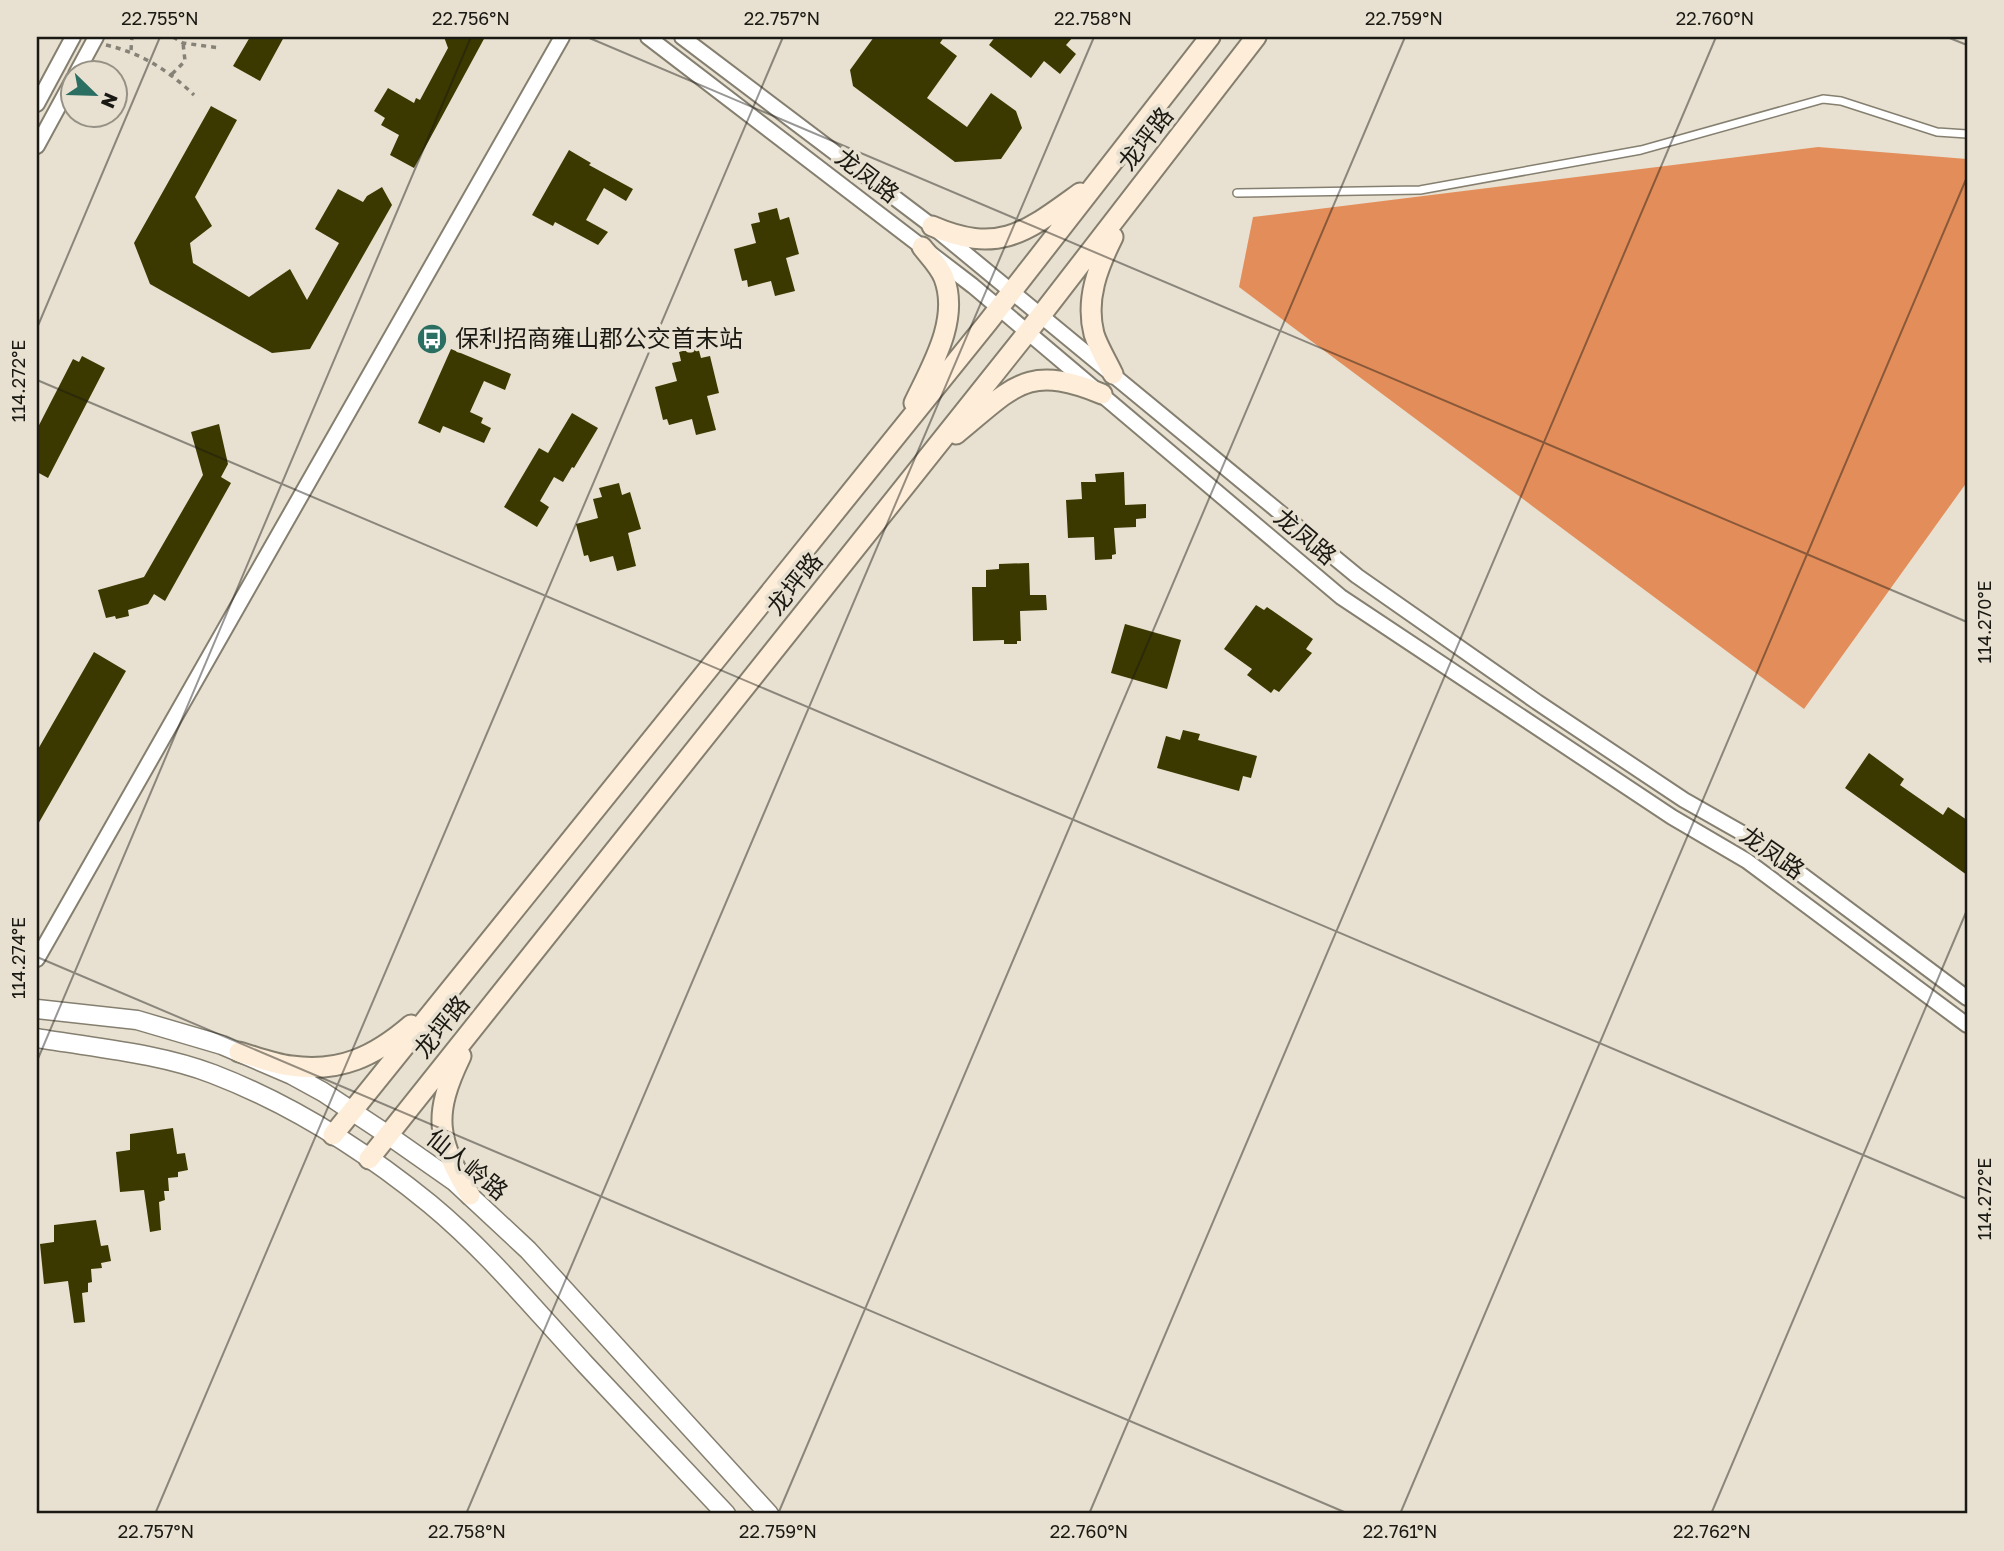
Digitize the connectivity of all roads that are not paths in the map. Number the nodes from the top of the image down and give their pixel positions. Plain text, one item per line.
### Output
1 (73, 37) edge
2 (562, 37) edge
3 (648, 37) edge
4 (682, 37) edge
5 (1210, 37) edge
6 (1256, 37) edge
7 (94, 39) edge
8 (83, 60) edge
9 (37, 104) edge
10 (60, 104) edge
11 (1967, 134) edge
12 (37, 146) edge
13 (1098, 180) junction
14 (1237, 194) dead end
15 (1131, 200) junction
16 (932, 226) junction
17 (922, 247) junction
18 (1013, 291) junction
19 (1000, 308) junction
20 (1042, 314) junction
21 (1028, 331) junction
22 (1113, 374) junction
23 (1102, 394) junction
24 (898, 435) junction
25 (928, 456) junction
26 (37, 959) edge
27 (446, 995) junction
28 (1967, 998) edge
29 (37, 1009) edge
30 (479, 1021) junction
31 (1967, 1025) edge
32 (37, 1038) edge
33 (239, 1052) junction
34 (352, 1111) junction
35 (333, 1135) junction
36 (388, 1135) junction
37 (369, 1159) junction
38 (470, 1195) junction
39 (726, 1514) edge
40 (769, 1514) edge

1 - 9 street
2 - 26 street
3 - 17 street, 龙凤路
4 - 16 street, 龙凤路
5 - 13 main road, 龙坪路
6 - 15 main road, 龙坪路
7 - 8 street
10 - 12 street
11 - 14 lane
13 - 16 main road
13 - 18 main road, 龙坪路
15 - 20 main road, 龙坪路
15 - 22 main road
16 - 18 street, 龙凤路
17 - 19 street, 龙凤路
17 - 24 main road
18 - 19 main road, 龙坪路
18 - 20 street, 龙凤路
19 - 21 street, 龙凤路
19 - 24 main road, 龙坪路
20 - 21 main road, 龙坪路
20 - 22 street, 龙凤路
21 - 23 street, 龙凤路
21 - 25 main road, 龙坪路
22 - 28 street, 龙凤路
23 - 25 main road
23 - 31 street, 龙凤路
24 - 27 main road, 龙坪路
25 - 30 main road, 龙坪路
27 - 33 main road
27 - 34 main road, 龙坪路
29 - 33 street, 仙人岭路
30 - 36 main road, 龙坪路
30 - 38 main road
32 - 35 street
33 - 34 street, 仙人岭路
34 - 35 main road, 龙坪路
34 - 36 street, 仙人岭路
35 - 37 street
36 - 37 main road, 龙坪路
36 - 38 street, 仙人岭路
37 - 39 street
38 - 40 street, 仙人岭路

